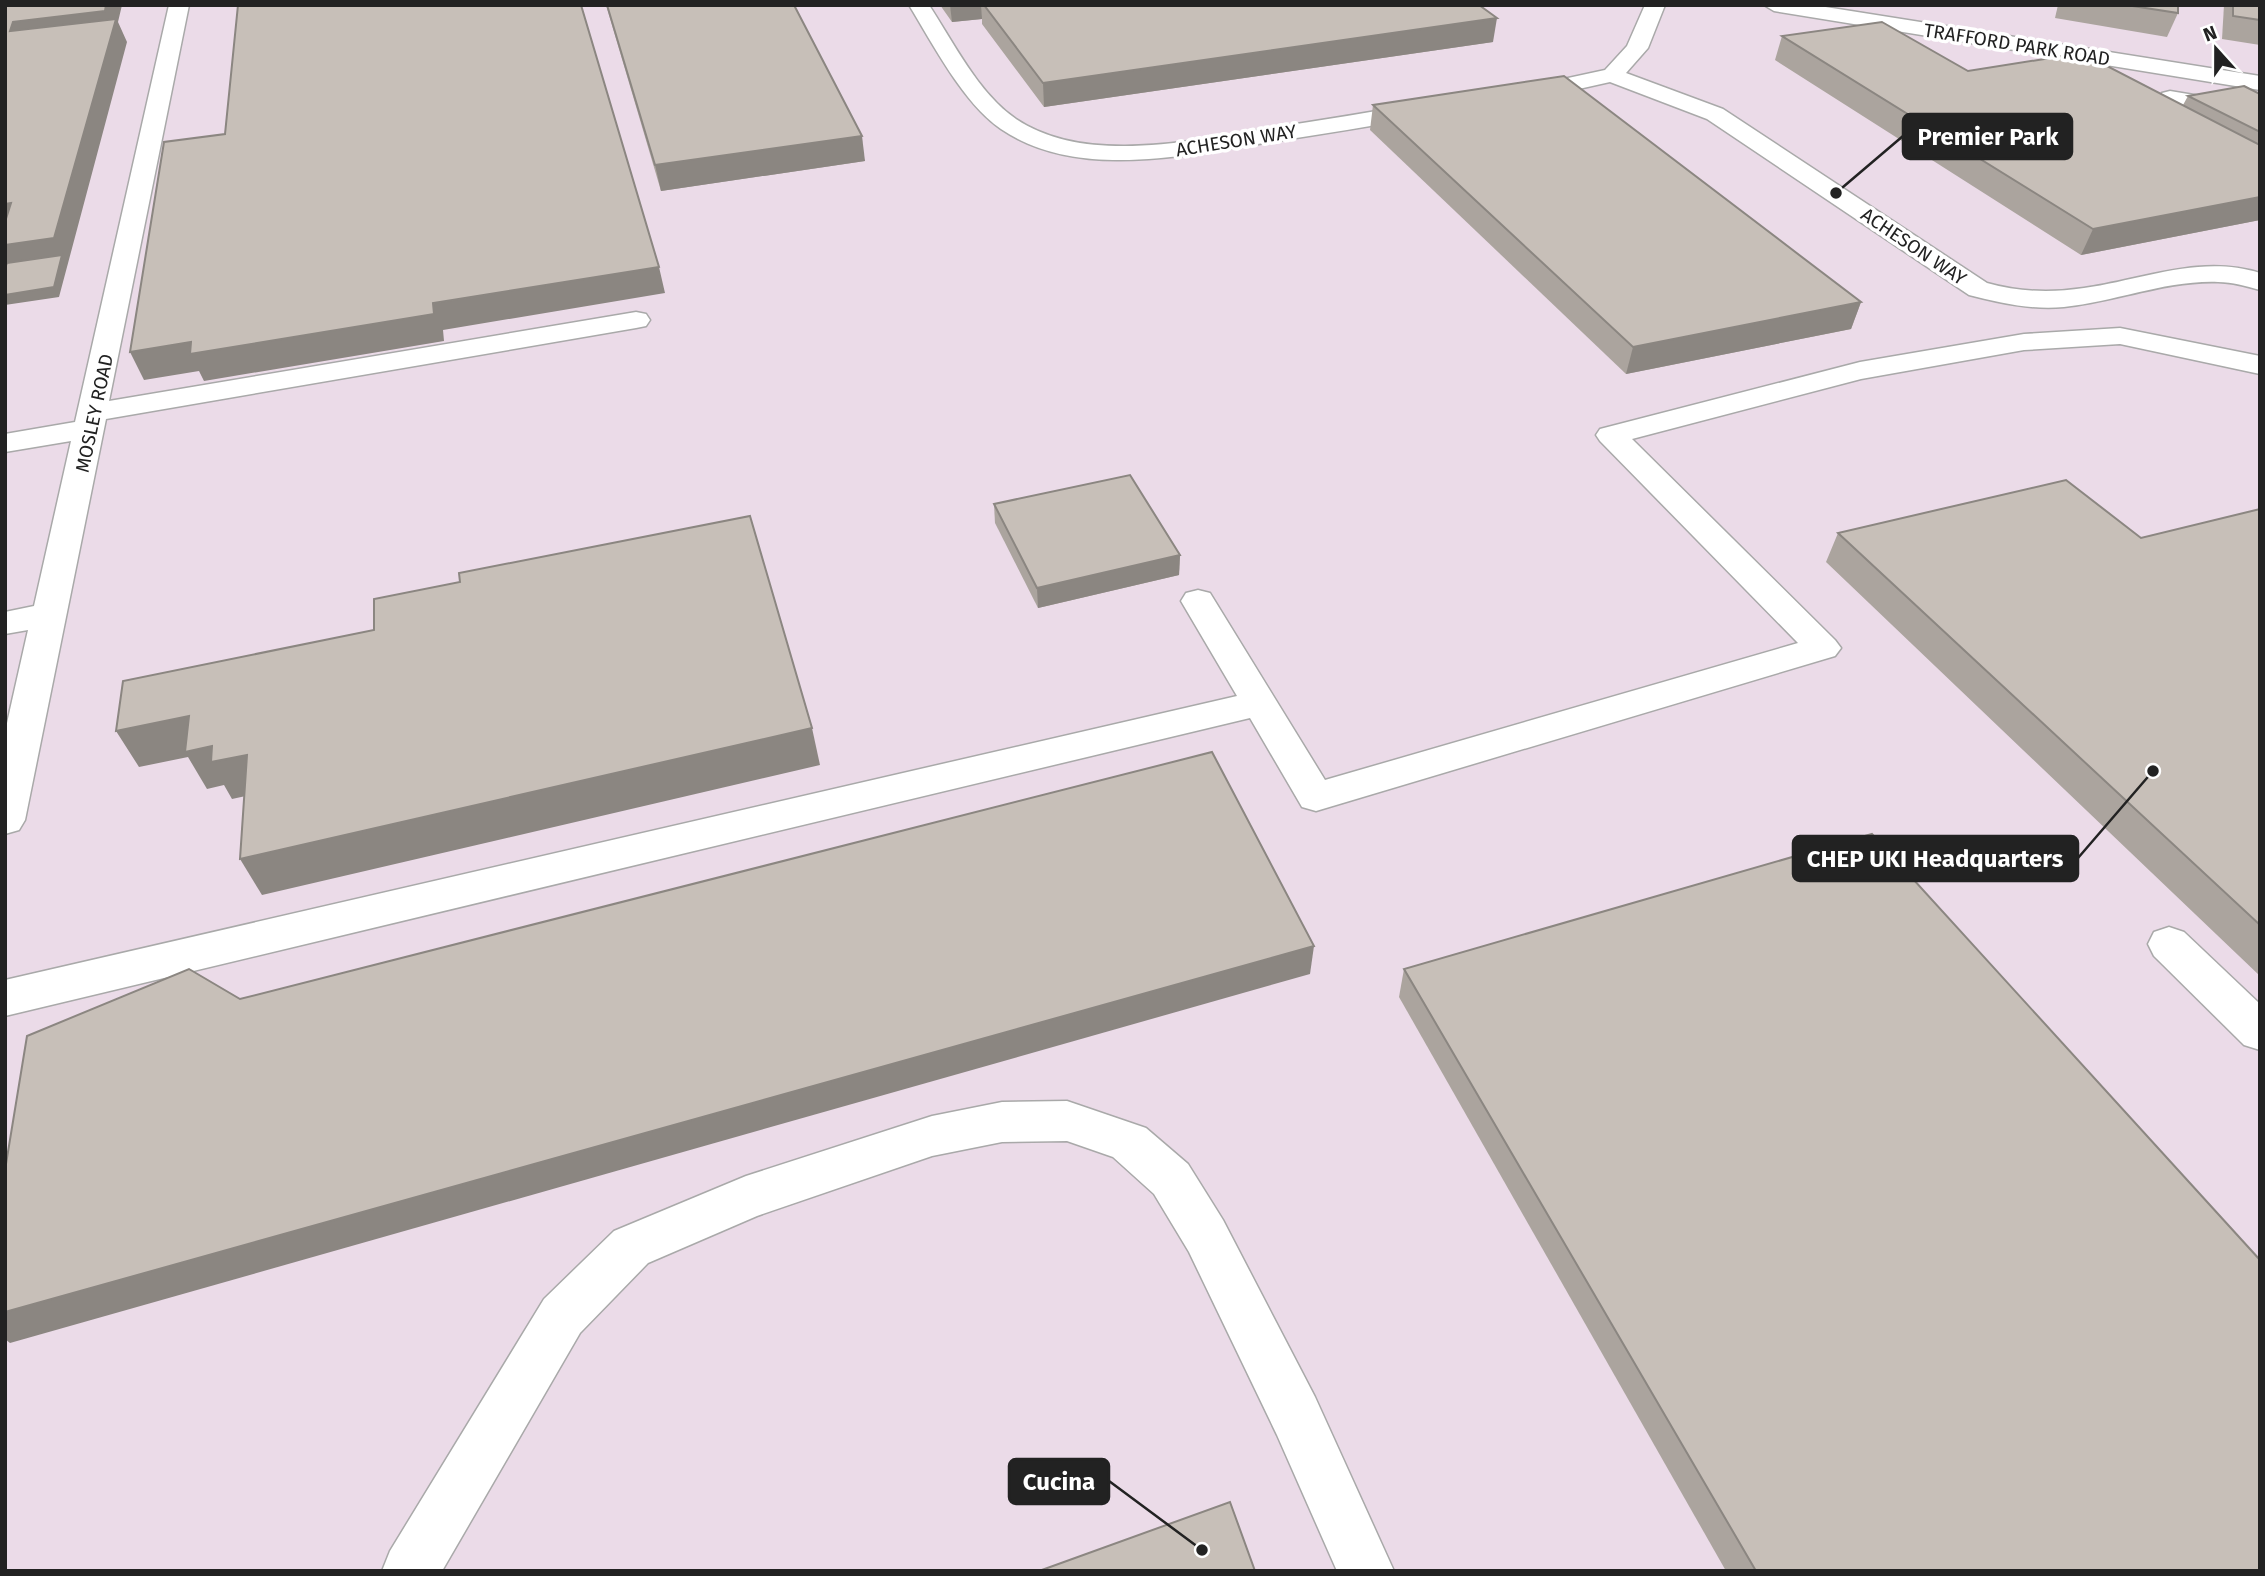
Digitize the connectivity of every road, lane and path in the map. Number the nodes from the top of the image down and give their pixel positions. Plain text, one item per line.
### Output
1 (180, 5) edge
2 (919, 5) edge
3 (1655, 5) edge
4 (1774, 5) edge
5 (1818, 9) edge
6 (1612, 75) junction
7 (2260, 83) edge
8 (1501, 98) edge
9 (2170, 98) edge
10 (1447, 107) edge
11 (2260, 113) edge
12 (2260, 282) edge
13 (636, 320) dead end
14 (2260, 365) edge
15 (92, 420) junction
16 (5, 443) edge
17 (1198, 601) dead end
18 (51, 614) junction
19 (5, 623) edge
20 (1259, 703) junction
21 (5, 820) edge
22 (2169, 944) dead end
23 (5, 998) edge
24 (2260, 1032) edge
25 (410, 1571) edge
26 (1366, 1571) edge

1 - 15 street, MOSLEY ROAD
2 - 10 street, ACHESON WAY
3 - 6 street
4 - 5 street, TRAFFORD PARK ROAD
5 - 7 street, TRAFFORD PARK ROAD
6 - 8 street
6 - 12 street, ACHESON WAY
9 - 11 street
13 - 15 street
14 - 20 street
15 - 16 street
15 - 18 street, MOSLEY ROAD
17 - 20 street
18 - 19 street
18 - 21 street, MOSLEY ROAD
20 - 23 street
22 - 24 street
25 - 26 street

